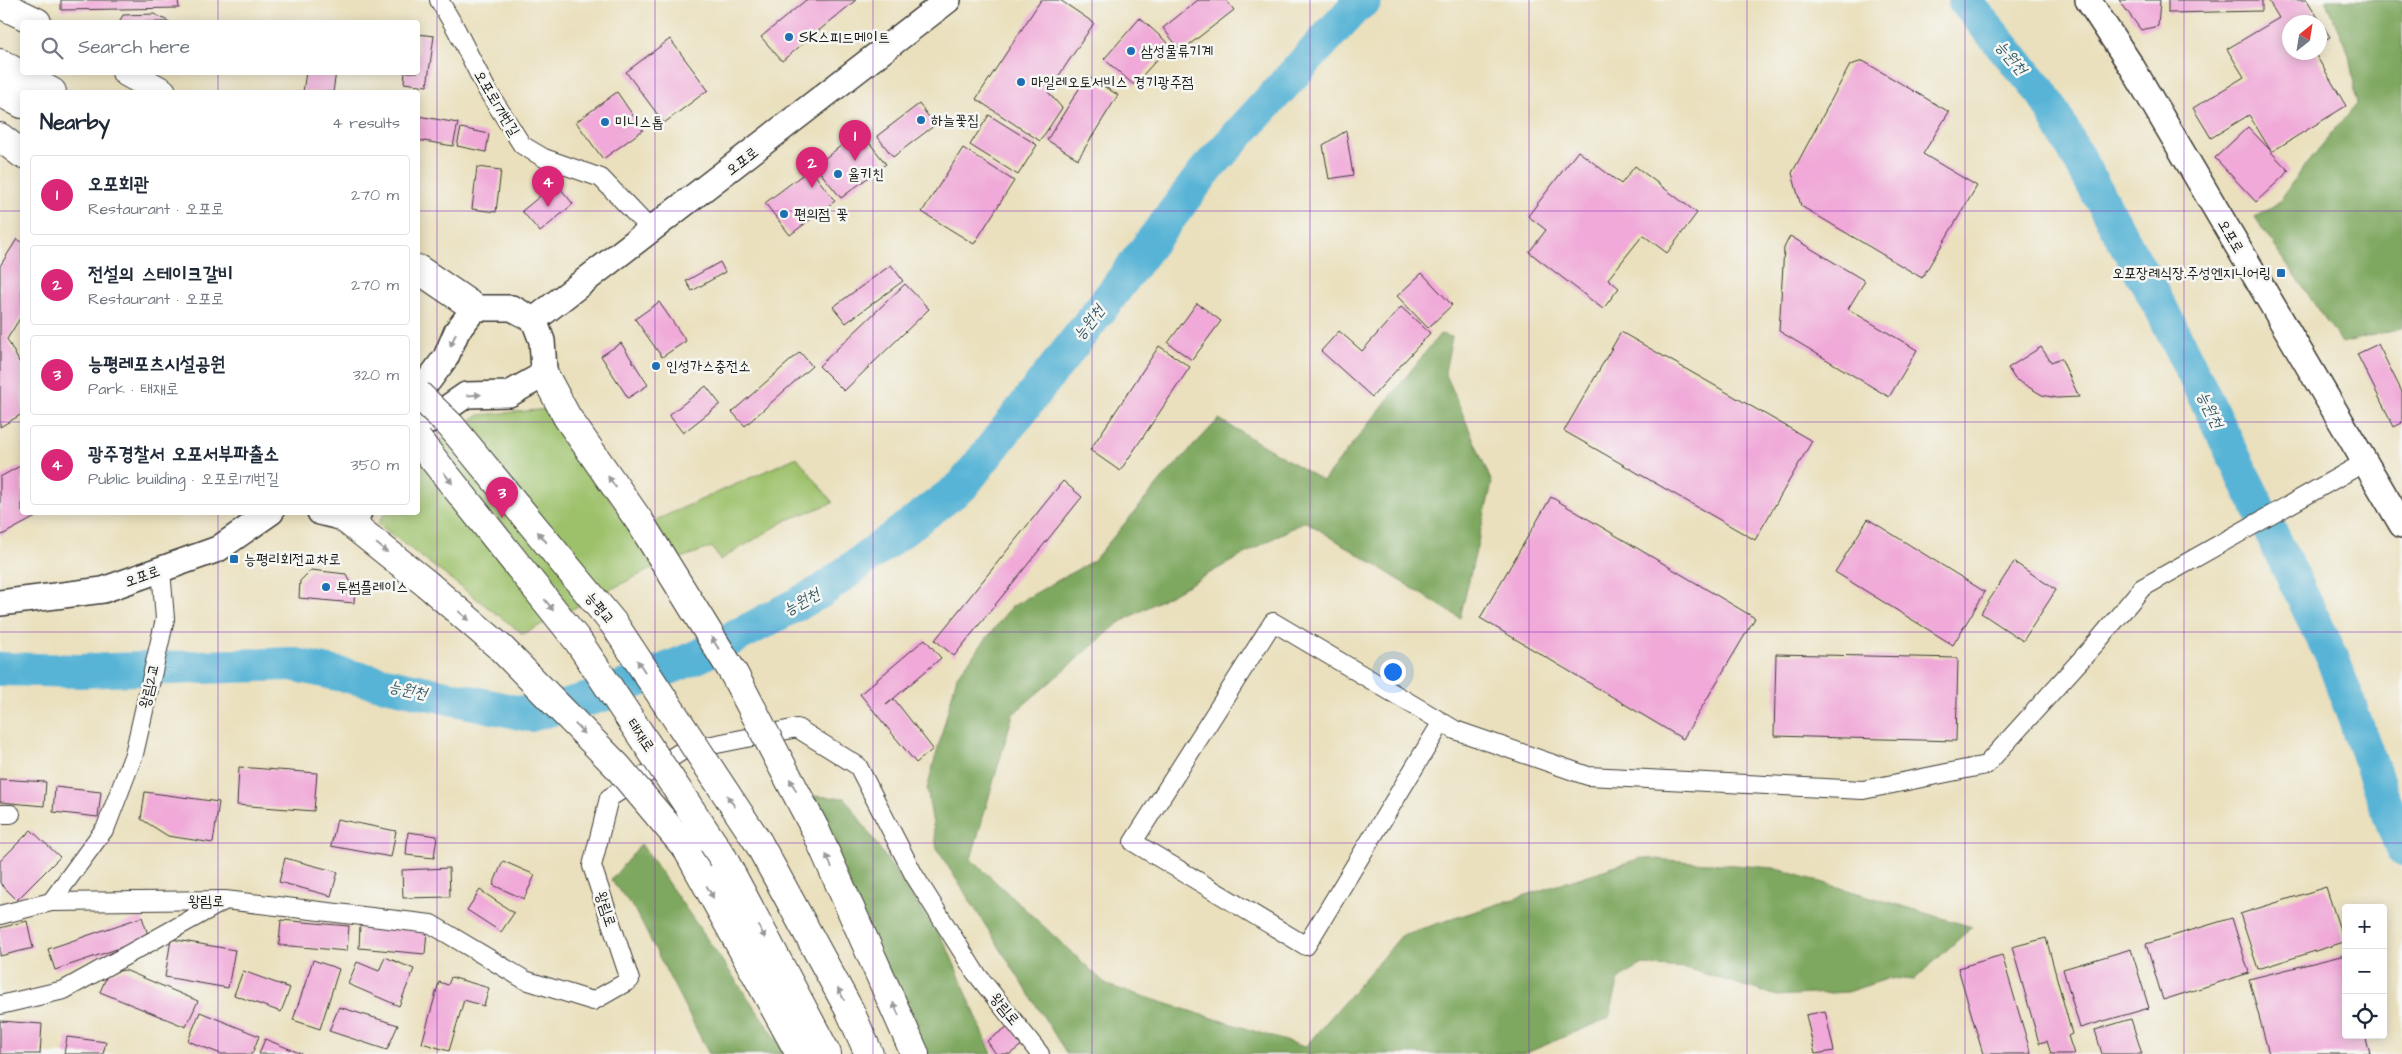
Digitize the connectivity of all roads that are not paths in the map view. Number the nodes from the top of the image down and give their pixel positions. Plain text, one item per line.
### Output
1 (439, 0) edge
2 (948, 0) edge
3 (2088, 0) edge
4 (0, 4) edge
5 (33, 20) edge
6 (0, 63) edge
7 (20, 74) edge
8 (22, 75) edge
9 (131, 75) edge
10 (48, 90) edge
11 (158, 90) edge
12 (0, 92) edge
13 (20, 103) edge
14 (0, 138) edge
15 (20, 153) edge
16 (652, 231) junction
17 (420, 270) edge
18 (475, 308) junction
19 (534, 320) junction
20 (543, 372) junction
21 (420, 387) edge
22 (420, 396) edge
23 (420, 427) edge
24 (420, 442) edge
25 (2366, 462) junction
26 (266, 515) edge
27 (342, 515) edge
28 (2402, 525) edge
29 (161, 569) junction
30 (0, 603) edge
31 (1442, 722) junction
32 (226, 900) junction
33 (51, 902) junction
34 (0, 915) edge
35 (0, 1006) edge
36 (800, 1054) edge
37 (827, 1054) edge
38 (869, 1054) edge
39 (915, 1054) edge
40 (1040, 1054) edge

1 - 16 street, 오포로171번길
2 - 16 street, 오포로
3 - 25 street, 오포로
4 - 5 highway
6 - 7 highway
8 - 10 highway
9 - 11 highway
12 - 13 highway
14 - 15 highway
16 - 19 street, 오포로
17 - 18 highway
18 - 19 street
18 -> 21 street
19 - 20 street
23 -> 20 street
39 -> 20 highway, bridge
38 -> 22 highway, 능평교, bridge
24 -> 37 highway, 태재로, bridge
25 - 28 street, 오포로
25 - 31 street
26 - 29 street, 오포로
27 -> 36 highway, bridge
29 - 30 street, 오포로
29 - 33 street, 왕림2교
31 - 31 street
32 - 33 street, 왕림로
32 - 35 street
32 - 40 street, 왕림로
33 - 34 street, 왕림로

